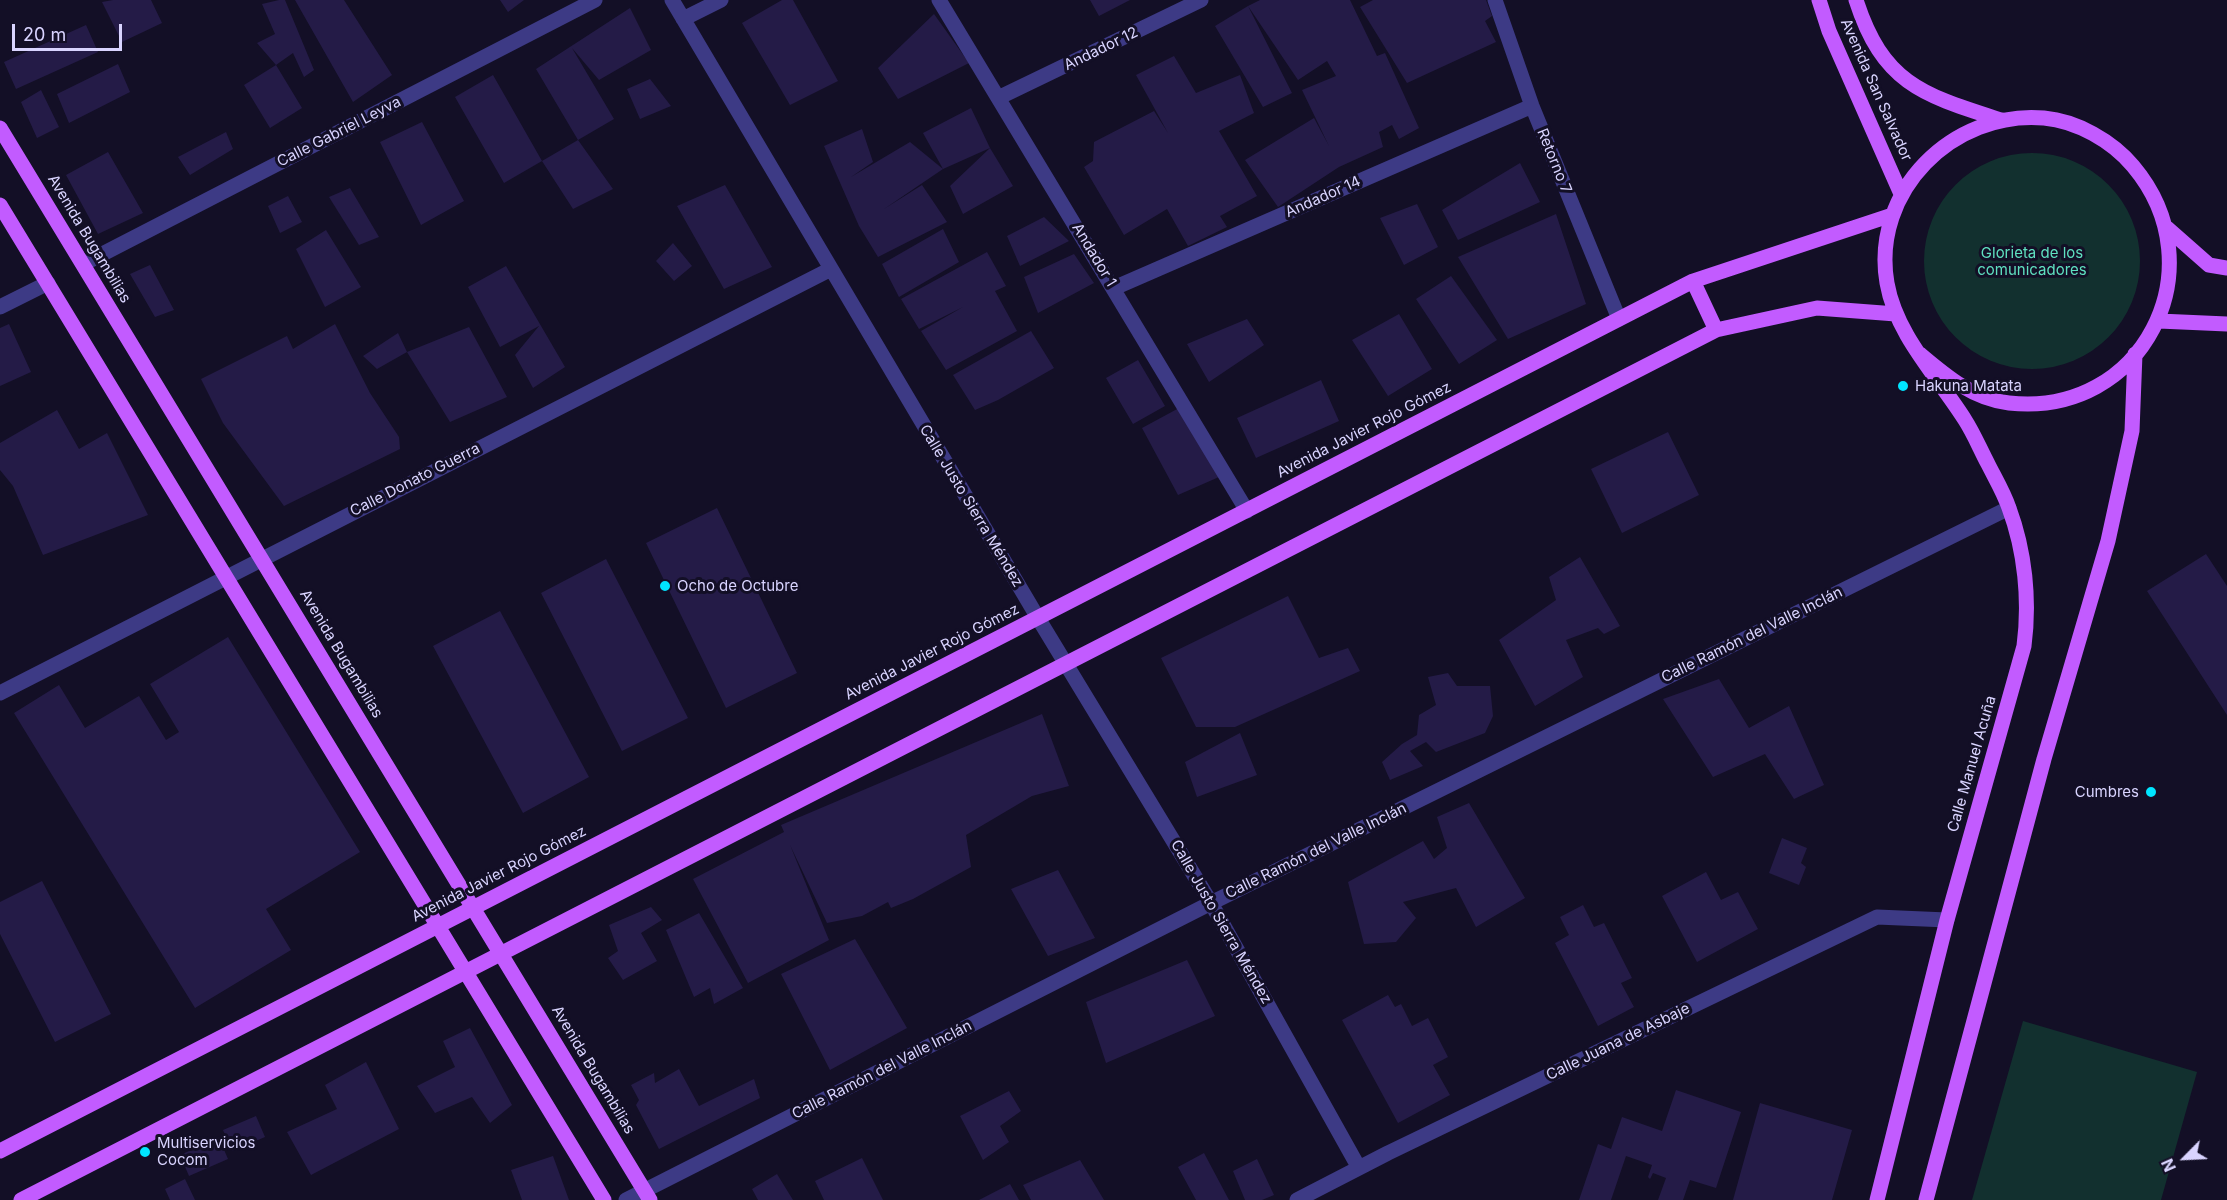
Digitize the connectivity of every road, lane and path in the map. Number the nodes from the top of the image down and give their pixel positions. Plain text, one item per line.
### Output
1 (595, 0) edge
2 (672, 0) edge
3 (721, 0) edge
4 (939, 0) edge
5 (1202, 0) edge
6 (1495, 0) edge
7 (1819, 0) edge
8 (1856, 0) edge
9 (683, 19) junction
10 (1000, 97) junction
11 (1532, 106) junction
12 (2001, 120) junction
13 (0, 128) edge
14 (1901, 194) junction
15 (0, 205) edge
16 (1892, 215) junction
17 (2168, 228) junction
18 (83, 264) junction
19 (2227, 268) edge
20 (831, 269) junction
21 (1693, 281) junction
22 (48, 283) junction
23 (1114, 288) junction
24 (0, 307) edge
25 (1896, 314) junction
26 (1619, 320) junction
27 (2158, 321) junction
28 (2227, 324) edge
29 (1716, 330) junction
30 (1920, 354) junction
31 (2134, 354) junction
32 (2009, 508) junction
33 (1247, 511) junction
34 (261, 558) junction
35 (227, 578) junction
36 (1038, 618) junction
37 (1067, 663) junction
38 (0, 693) edge
39 (1211, 903) junction
40 (473, 907) junction
41 (1947, 920) junction
42 (438, 926) junction
43 (501, 953) junction
44 (466, 971) junction
45 (0, 1150) edge
46 (1359, 1168) junction
47 (647, 1195) edge
48 (21, 1200) edge
49 (604, 1200) edge
50 (626, 1200) edge
51 (1297, 1200) edge
52 (1877, 1200) edge
53 (1926, 1200) edge

1 - 18 street, Calle Gabriel Leyva
2 - 9 street, Calle Justo Sierra Méndez
3 - 9 street
4 - 10 street, Andador 1
5 - 10 street, Andador 12
6 - 11 street, Retorno 7
7 - 14 main road, Avenida San Salvador
8 - 12 main road, Avenida San Salvador
9 - 20 street, Calle Justo Sierra Méndez
10 - 23 street, Andador 1
11 - 23 street, Andador 14
11 - 26 street, Retorno 7
12 - 14 main road, Calle Manuel Acuña
12 - 17 main road
13 - 18 main road, Avenida Bugambilias
14 - 16 main road, Calle Manuel Acuña
15 - 22 main road
16 - 21 main road, Avenida Javier Rojo Gómez
16 - 25 main road, Calle Manuel Acuña
17 - 19 main road
17 - 27 main road
18 - 34 main road, Avenida Bugambilias
20 - 34 street, Calle Donato Guerra
20 - 36 street, Calle Justo Sierra Méndez
21 - 26 main road, Avenida Javier Rojo Gómez
21 - 29 main road
22 - 24 street
22 - 35 main road
23 - 33 street, Andador 1
25 - 29 main road
25 - 30 main road, Calle Manuel Acuña
26 - 33 main road, Avenida Javier Rojo Gómez
27 - 28 main road
27 - 31 main road
29 - 37 main road
30 - 31 main road
30 - 32 main road, Calle Manuel Acuña
31 - 53 main road
32 - 39 street, Calle Ramón del Valle Inclán
32 - 41 main road, Calle Manuel Acuña
33 - 36 main road, Avenida Javier Rojo Gómez
34 - 35 street, Calle Donato Guerra
34 - 40 main road, Avenida Bugambilias
35 - 38 street, Calle Donato Guerra
35 - 42 main road
36 - 37 street, Calle Justo Sierra Méndez
36 - 40 main road, Avenida Javier Rojo Gómez
37 - 39 street, Calle Justo Sierra Méndez
37 - 43 main road
39 - 46 street, Calle Justo Sierra Méndez
39 - 47 street, Calle Ramón del Valle Inclán
40 - 42 main road, Avenida Javier Rojo Gómez
40 - 43 main road, Avenida Bugambilias
41 - 46 street, Calle Juana de Asbaje
41 - 52 main road, Calle Manuel Acuña
42 - 44 main road
42 - 45 main road, Avenida Javier Rojo Gómez
43 - 44 main road
43 - 47 main road, Avenida Bugambilias
44 - 48 main road
44 - 49 main road
46 - 51 street, Calle Juana de Asbaje
47 - 50 street, Calle Ramón del Valle Inclán

